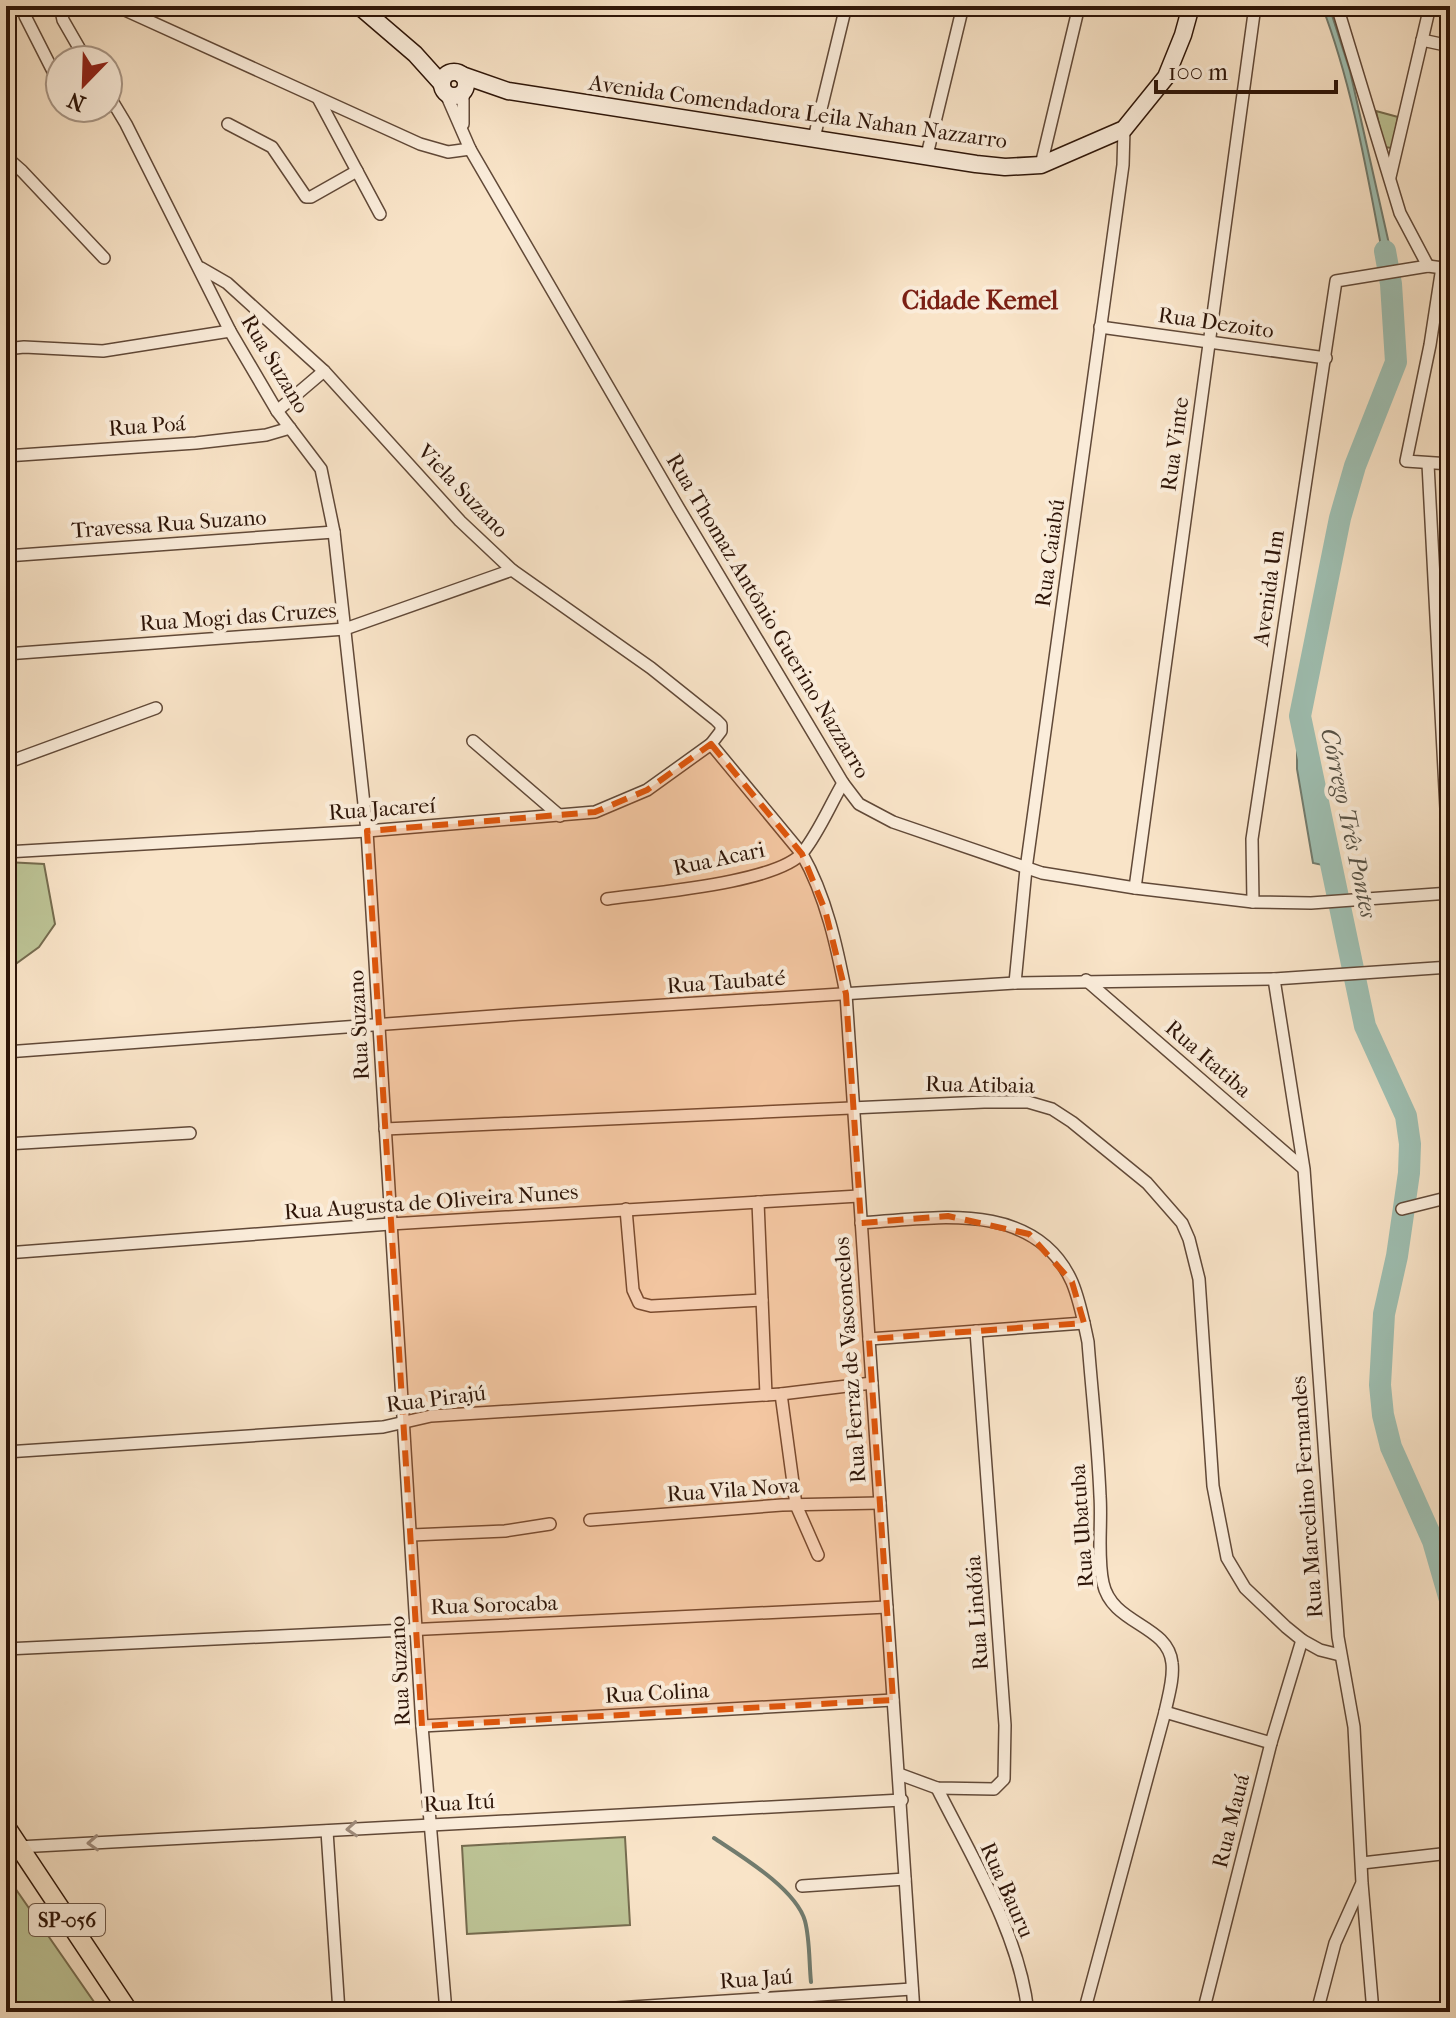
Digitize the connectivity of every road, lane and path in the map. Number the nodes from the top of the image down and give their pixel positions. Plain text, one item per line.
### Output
1 (26, 6) edge
2 (60, 6) edge
3 (116, 6) edge
4 (359, 6) edge
5 (846, 6) edge
6 (963, 6) edge
7 (1079, 6) edge
8 (1191, 6) edge
9 (1255, 6) edge
10 (1337, 6) edge
11 (1430, 6) edge
12 (1422, 40) junction
13 (77, 44) edge
14 (1450, 46) edge
15 (44, 53) edge
16 (455, 85) junction
17 (319, 99) junction
18 (121, 124) edge
19 (228, 124) dead end
20 (1124, 129) junction
21 (814, 138) junction
22 (470, 149) junction
23 (927, 155) junction
24 (6, 157) edge
25 (1041, 165) junction
26 (357, 171) junction
27 (1390, 179) junction
28 (380, 214) dead end
29 (104, 258) dead end
30 (1428, 266) junction
31 (201, 268) junction
32 (1446, 268) edge
33 (1100, 327) junction
34 (230, 331) junction
35 (1209, 342) junction
36 (6, 349) edge
37 (1326, 358) junction
38 (324, 371) junction
39 (277, 411) junction
40 (290, 428) junction
41 (6, 456) edge
42 (1428, 464) junction
43 (1450, 464) edge
44 (334, 532) junction
45 (6, 556) edge
46 (512, 570) junction
47 (345, 629) junction
48 (6, 654) edge
49 (156, 708) dead end
50 (473, 741) dead end
51 (711, 744) junction
52 (6, 763) edge
53 (843, 783) junction
54 (560, 816) junction
55 (367, 831) junction
56 (6, 852) edge
57 (802, 854) junction
58 (1026, 869) junction
59 (1450, 885) edge
60 (1135, 888) junction
61 (1450, 893) edge
62 (607, 899) dead end
63 (1253, 902) junction
64 (1450, 967) edge
65 (1274, 979) junction
66 (1086, 980) junction
67 (1015, 983) junction
68 (846, 994) junction
69 (379, 1025) junction
70 (6, 1052) edge
71 (853, 1106) junction
72 (385, 1129) junction
73 (190, 1133) dead end
74 (6, 1144) edge
75 (1304, 1169) junction
76 (859, 1196) junction
77 (1450, 1197) edge
78 (758, 1202) junction
79 (626, 1209) junction
80 (1402, 1209) dead end
81 (861, 1223) junction
82 (390, 1224) junction
83 (6, 1253) edge
84 (762, 1300) junction
85 (1084, 1323) junction
86 (976, 1331) junction
87 (869, 1339) junction
88 (872, 1383) junction
89 (781, 1394) junction
90 (766, 1395) junction
91 (404, 1422) junction
92 (6, 1452) edge
93 (880, 1503) junction
94 (796, 1505) junction
95 (590, 1520) dead end
96 (550, 1524) dead end
97 (412, 1535) junction
98 (818, 1555) dead end
99 (887, 1607) junction
100 (418, 1628) junction
101 (1302, 1640) junction
102 (6, 1649) edge
103 (1340, 1655) junction
104 (893, 1700) junction
105 (1165, 1712) junction
106 (422, 1726) junction
107 (1271, 1743) junction
108 (899, 1774) junction
109 (937, 1788) junction
110 (902, 1800) junction
111 (430, 1824) junction
112 (6, 1827) edge
113 (327, 1831) junction
114 (18, 1847) junction
115 (1450, 1853) edge
116 (1362, 1863) junction
117 (905, 1879) junction
118 (1362, 1883) junction
119 (802, 1886) dead end
120 (912, 1989) junction
121 (129, 2012) edge
122 (339, 2012) edge
123 (446, 2012) edge
124 (554, 2012) edge
125 (914, 2012) edge
126 (1028, 2012) edge
127 (1084, 2012) edge
128 (1203, 2012) edge
129 (1317, 2012) edge
130 (1373, 2012) edge

1 - 15 street
2 - 13 street
3 - 17 street
4 - 16 main road, Avenida Comendadora Leila Nahan Nazzarro
5 - 21 street
6 - 23 street
7 - 25 street
8 - 20 main road, Avenida Comendadora Leila Nahan Nazzarro
9 - 35 street, Rua Vinte
10 - 27 street
11 - 12 street
12 - 14 street
12 - 27 street
16 - 21 main road, Avenida Comendadora Leila Nahan Nazzarro
16 - 22 street, Rua Thomaz Antônio Guerino Nazzarro
17 - 22 street
17 - 26 street
18 - 31 street, Rua Suzano
19 - 26 street
20 - 25 main road, Avenida Comendadora Leila Nahan Nazzarro
20 - 33 street, Rua Caiabú
21 - 23 main road, Avenida Comendadora Leila Nahan Nazzarro
22 - 53 street, Rua Thomaz Antônio Guerino Nazzarro
23 - 25 main road, Avenida Comendadora Leila Nahan Nazzarro
24 - 29 street
26 - 28 street
27 - 30 street
30 - 32 street
30 - 37 street, Avenida Um
31 - 34 street, Rua Suzano
31 - 38 street, Viela Suzano
32 - 42 street
33 - 35 street, Rua Dezoito
33 - 58 street, Rua Caiabú
34 - 36 street
34 - 39 street, Rua Suzano
35 - 37 street, Rua Dezoito
35 - 60 street, Rua Vinte
37 - 63 street, Avenida Um
38 - 39 street
38 - 46 street, Viela Suzano
39 - 40 street, Rua Suzano
40 - 41 street, Rua Poá
40 - 44 street, Rua Suzano
42 - 43 street
42 - 59 street
44 - 45 street, Travessa Rua Suzano
44 - 47 street, Rua Suzano
46 - 47 street, Rua Mogi das Cruzes
46 - 51 street, Viela Suzano
47 - 48 street, Rua Mogi das Cruzes
47 - 55 street, Rua Suzano
49 - 52 street
50 - 54 street
51 - 54 street, Rua Jacareí
51 - 57 street, Rua Ferraz de Vasconcelos
53 - 57 street
53 - 58 street, Rua Thomaz Antônio Guerino Nazzarro
54 - 55 street, Rua Jacareí
55 - 56 street, Rua Jacareí
55 - 69 street, Rua Suzano
57 - 62 street, Rua Acari
57 - 68 street, Rua Ferraz de Vasconcelos
58 - 60 street, Rua Thomaz Antônio Guerino Nazzarro
58 - 67 street, Rua Caiabú
60 - 63 street, Rua Thomaz Antônio Guerino Nazzarro
61 - 63 street, Rua Thomaz Antônio Guerino Nazzarro
64 - 65 street, Rua Taubaté
65 - 66 street, Rua Taubaté
65 - 75 street, Rua Marcelino Fernandes
66 - 67 street, Rua Taubaté
66 - 75 street, Rua Itatiba
67 - 68 street, Rua Taubaté
68 - 69 street, Rua Taubaté
68 - 71 street, Rua Ferraz de Vasconcelos
69 - 70 street, Rua Taubaté
69 - 72 street, Rua Suzano
71 - 72 street, Rua Atibaia
71 - 76 street, Rua Ferraz de Vasconcelos
71 - 101 street, Rua Atibaia
72 - 82 street, Rua Suzano
73 - 74 street
75 - 103 street, Rua Marcelino Fernandes
76 - 78 street, Rua Augusta de Oliveira Nunes
76 - 81 street, Rua Ferraz de Vasconcelos
77 - 80 street
78 - 79 street, Rua Augusta de Oliveira Nunes
78 - 84 street
79 - 82 street, Rua Augusta de Oliveira Nunes
79 - 84 street
81 - 85 street, Rua Ubatuba
81 - 87 street, Rua Ferraz de Vasconcelos
82 - 83 street, Rua Augusta de Oliveira Nunes
82 - 91 street, Rua Suzano
84 - 90 street
85 - 86 street
85 - 105 street, Rua Ubatuba
86 - 87 street
86 - 109 street, Rua Lindóia
87 - 88 street, Rua Ferraz de Vasconcelos
88 - 89 street, Rua Pirajú
88 - 93 street, Rua Ferraz de Vasconcelos
89 - 90 street, Rua Pirajú
89 - 94 street
90 - 91 street, Rua Pirajú
91 - 92 street, Rua Pirajú
91 - 97 street, Rua Suzano
93 - 94 street, Rua Vila Nova
93 - 99 street, Rua Ferraz de Vasconcelos
94 - 95 street, Rua Vila Nova
94 - 98 street
96 - 97 street
97 - 100 street, Rua Suzano
99 - 100 street, Rua Sorocaba
99 - 104 street, Rua Ferraz de Vasconcelos
100 - 102 street, Rua Sorocaba
100 - 106 street, Rua Suzano
101 - 103 street, Rua Atibaia
101 - 107 street, Rua Mauá
103 - 116 street, Rua Marcelino Fernandes
104 - 106 street, Rua Colina
104 - 108 street, Rua Ferraz de Vasconcelos
105 - 107 street
105 - 127 street, Rua Ubatuba
106 - 111 street, Rua Suzano
107 - 128 street, Rua Mauá
108 - 109 street, Rua Lindóia
108 - 110 street, Rua Ferraz de Vasconcelos
109 - 126 street, Rua Bauru
110 - 111 street, Rua Itú
110 - 117 street, Rua Ferraz de Vasconcelos
111 -> 113 street, Rua Itú
111 - 123 street, Rua Suzano
112 - 114 main road, SP-056
113 -> 114 street, Rua Itú
113 - 122 street
114 - 121 main road, SP-056
115 - 116 street
116 - 118 street, Rua Marcelino Fernandes
117 - 119 street
117 - 120 street, Rua Ferraz de Vasconcelos
118 - 129 street
118 - 130 street, Rua Marcelino Fernandes
120 - 124 street, Rua Jaú
120 - 125 street, Rua Ferraz de Vasconcelos

